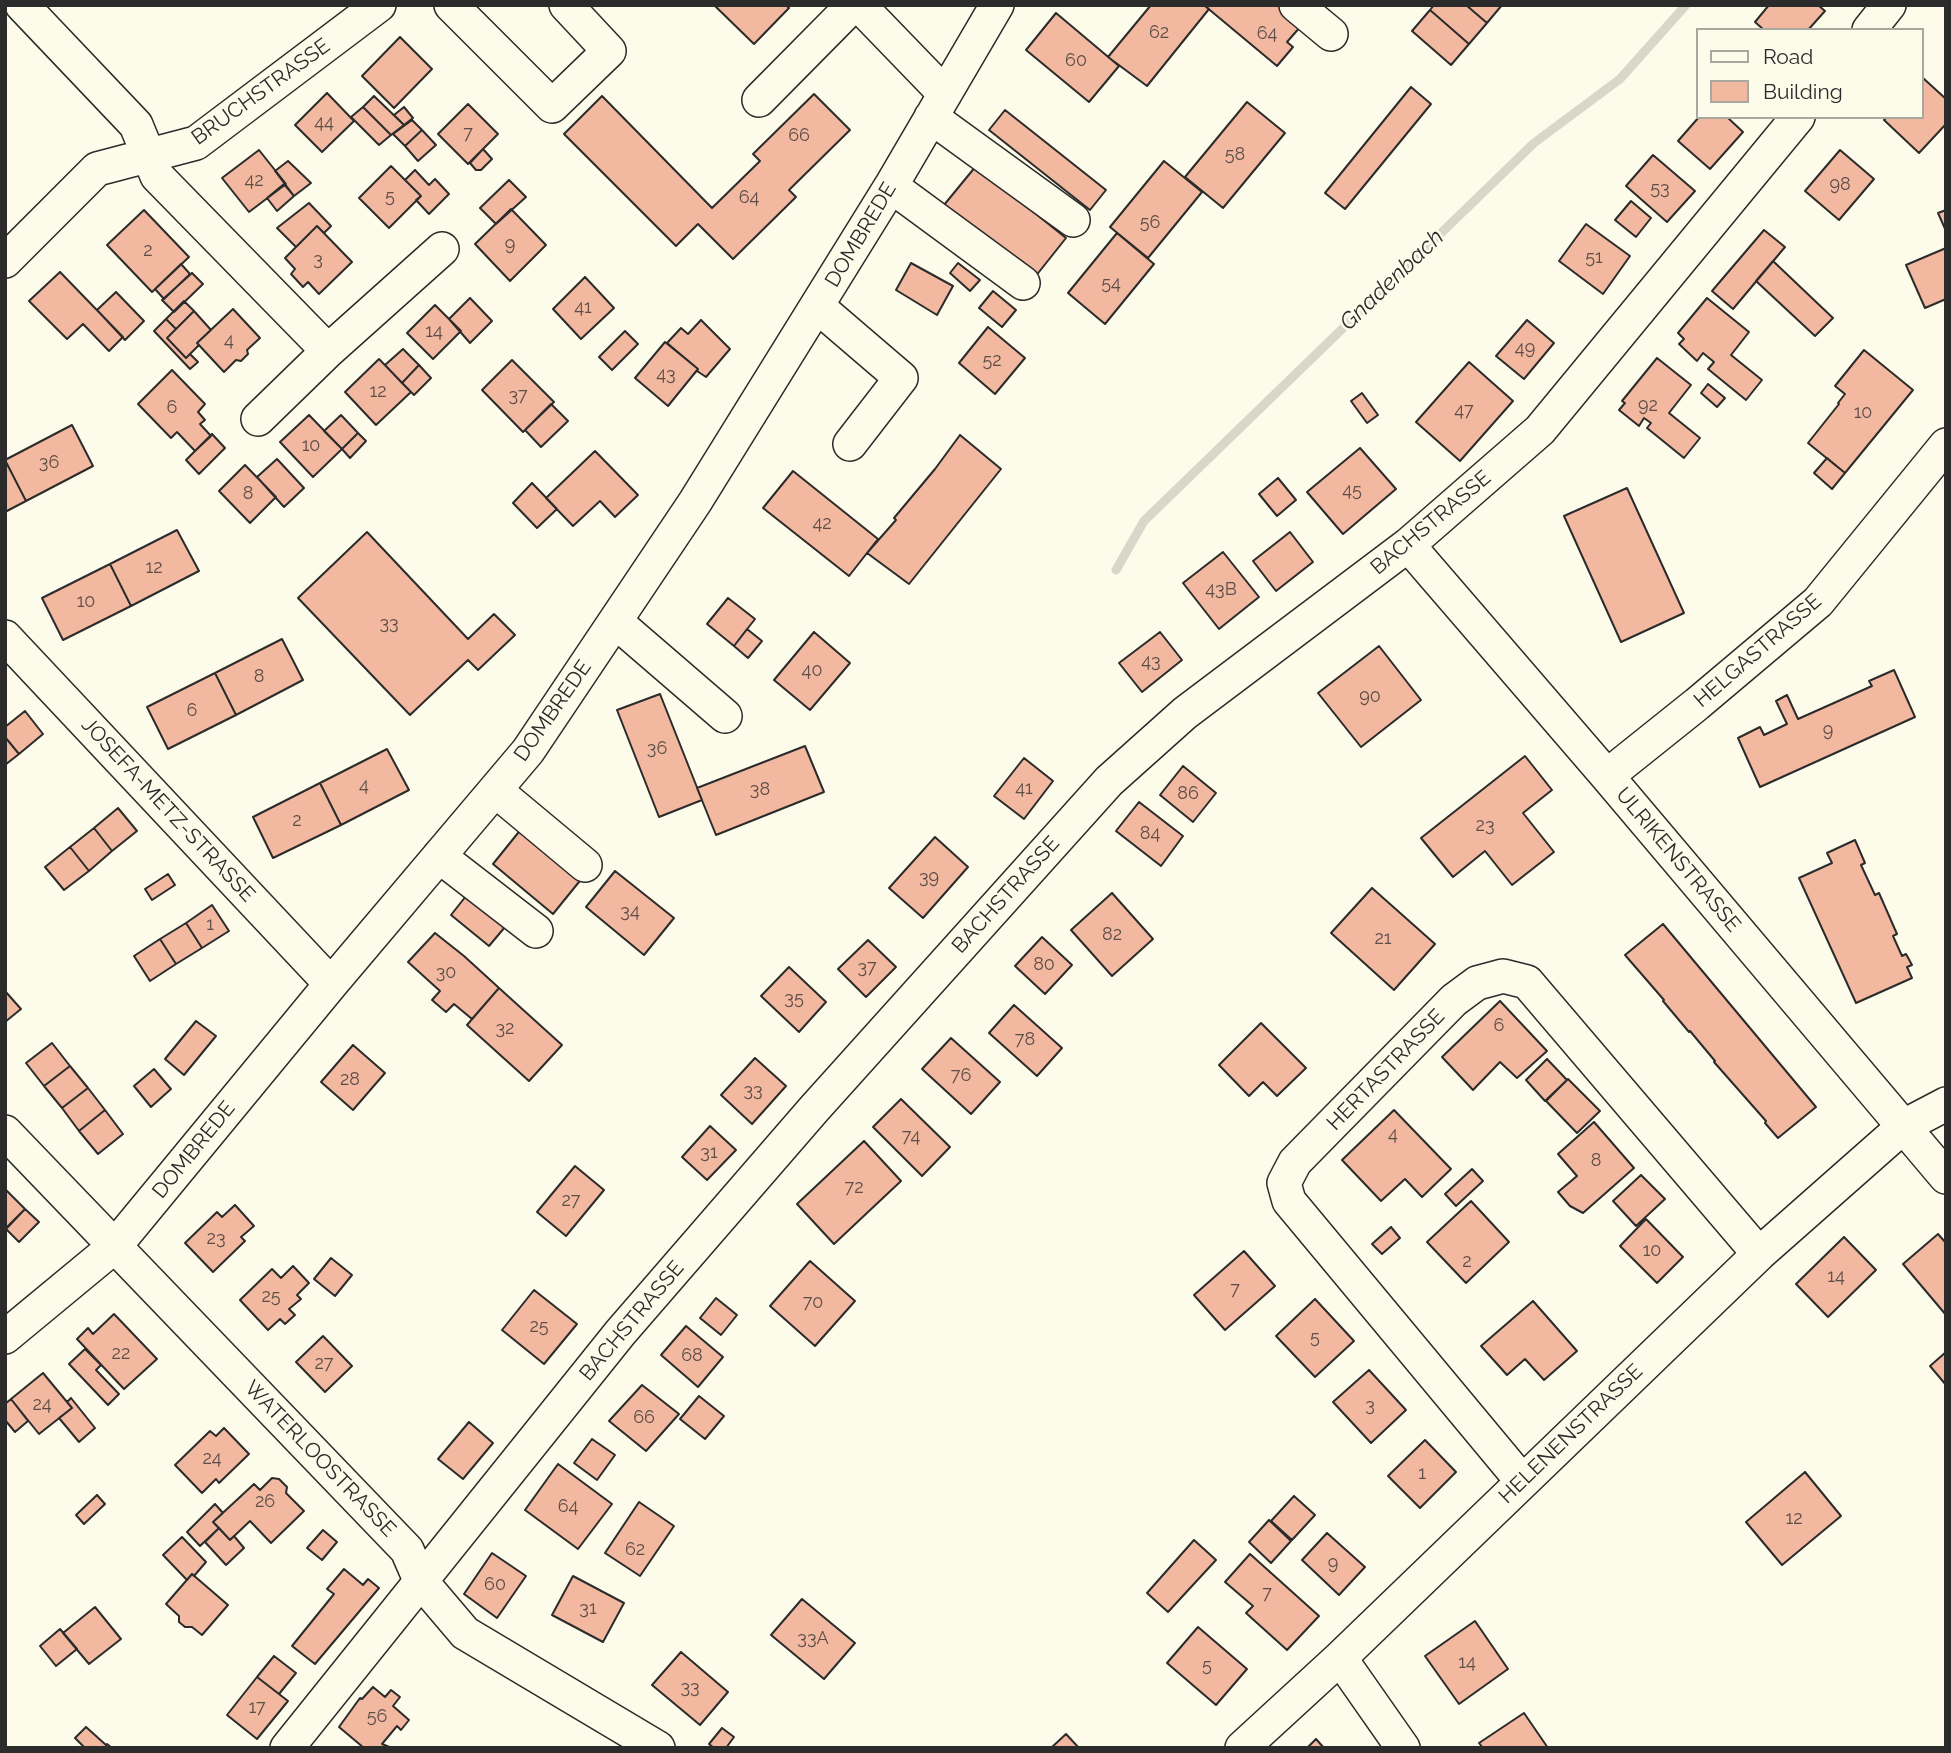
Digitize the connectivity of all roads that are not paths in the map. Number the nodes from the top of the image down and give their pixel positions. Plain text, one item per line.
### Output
1 (22, 5) edge
2 (379, 5) edge
3 (451, 5) edge
4 (566, 5) edge
5 (853, 5) edge
6 (859, 5) edge
7 (997, 5) edge
8 (1296, 5) edge
9 (1889, 5) edge
10 (1871, 28) edge
11 (1331, 34) dead end
12 (759, 100) dead end
13 (938, 105) junction
14 (1796, 119) edge
15 (149, 156) junction
16 (891, 186) junction
17 (1073, 220) dead end
18 (442, 249) dead end
19 (5, 261) edge
20 (1023, 283) dead end
21 (817, 306) junction
22 (328, 351) junction
23 (258, 419) dead end
24 (850, 444) dead end
25 (1946, 445) edge
26 (1408, 545) junction
27 (616, 622) junction
28 (5, 637) edge
29 (725, 716) dead end
30 (1607, 776) junction
31 (495, 790) junction
32 (439, 856) junction
33 (584, 865) dead end
34 (536, 931) dead end
35 (331, 984) junction
36 (1946, 1104) edge
37 (1904, 1126) junction
38 (5, 1132) edge
39 (1946, 1177) edge
40 (115, 1246) junction
41 (1759, 1254) junction
42 (5, 1337) edge
43 (1522, 1481) junction
44 (420, 1580) junction
45 (1340, 1658) junction
46 (287, 1748) edge
47 (658, 1748) edge
48 (1242, 1748) edge
49 (1403, 1748) edge

1 - 15 street
2 - 15 street, BRUCHSTRASSE
3 - 4 street
5 - 12 street
6 - 13 street
7 - 13 street, DOMBREDE
8 - 11 street
9 - 10 street
13 - 16 street, DOMBREDE
13 - 17 street
14 - 26 street, BACHSTRASSE
15 - 19 street, BRUCHSTRASSE
15 - 22 street
16 - 20 street
16 - 21 street, DOMBREDE
18 - 22 street
21 - 24 street
21 - 27 street, DOMBREDE
22 - 23 street
25 - 30 street, HELGASTRASSE
26 - 30 street, ULRIKENSTRASSE
26 - 44 street, BACHSTRASSE
27 - 29 street
27 - 31 street, DOMBREDE
28 - 35 street, JOSEFA-METZ-STRASSE
30 - 37 street, ULRIKENSTRASSE
31 - 32 street, DOMBREDE
31 - 33 street
32 - 34 street
32 - 35 street, DOMBREDE
35 - 40 street, DOMBREDE
36 - 37 street, HELENENSTRASSE
37 - 39 street, ULRIKENSTRASSE
37 - 41 street, HELENENSTRASSE
38 - 40 street, WATERLOOSTRASSE
40 - 42 street, DOMBREDE
40 - 44 street, WATERLOOSTRASSE
41 - 43 street, HELENENSTRASSE
41 - 43 street, HERTASTRASSE
43 - 45 street, HELENENSTRASSE
44 - 46 street, BACHSTRASSE
44 - 47 street, WATERLOOSTRASSE
45 - 48 street, HELENENSTRASSE
45 - 49 street

